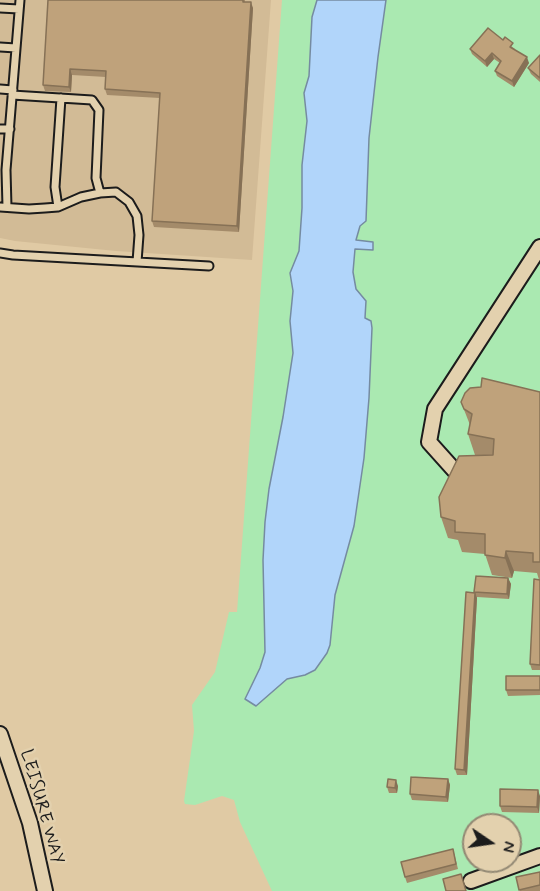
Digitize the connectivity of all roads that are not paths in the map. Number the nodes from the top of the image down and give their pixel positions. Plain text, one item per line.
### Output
1 (20, 0) edge
2 (0, 8) edge
3 (19, 9) junction
4 (0, 47) edge
5 (16, 48) junction
6 (0, 89) edge
7 (12, 92) junction
8 (61, 98) junction
9 (0, 129) edge
10 (10, 129) junction
11 (3, 170) edge
12 (100, 193) junction
13 (3, 207) edge
14 (58, 207) junction
15 (540, 247) edge
16 (0, 253) edge
17 (13, 255) junction
18 (0, 260) edge
19 (136, 262) junction
20 (209, 266) dead end
21 (455, 471) edge
22 (0, 734) edge
23 (540, 856) edge
24 (471, 881) dead end
25 (45, 891) edge

1 - 3 lane
2 - 3 lane
3 - 5 lane
4 - 5 lane
5 - 7 lane
6 - 7 lane
7 - 8 lane
7 - 10 lane
8 - 12 lane
8 - 14 lane
9 - 10 lane
10 - 11 lane
11 - 13 lane
12 - 14 lane
12 - 19 lane
13 - 14 lane
15 - 21 street
16 - 17 lane
17 - 18 lane
17 - 19 lane
19 - 20 lane
22 - 25 street, LEISURE WAY
23 - 24 street

